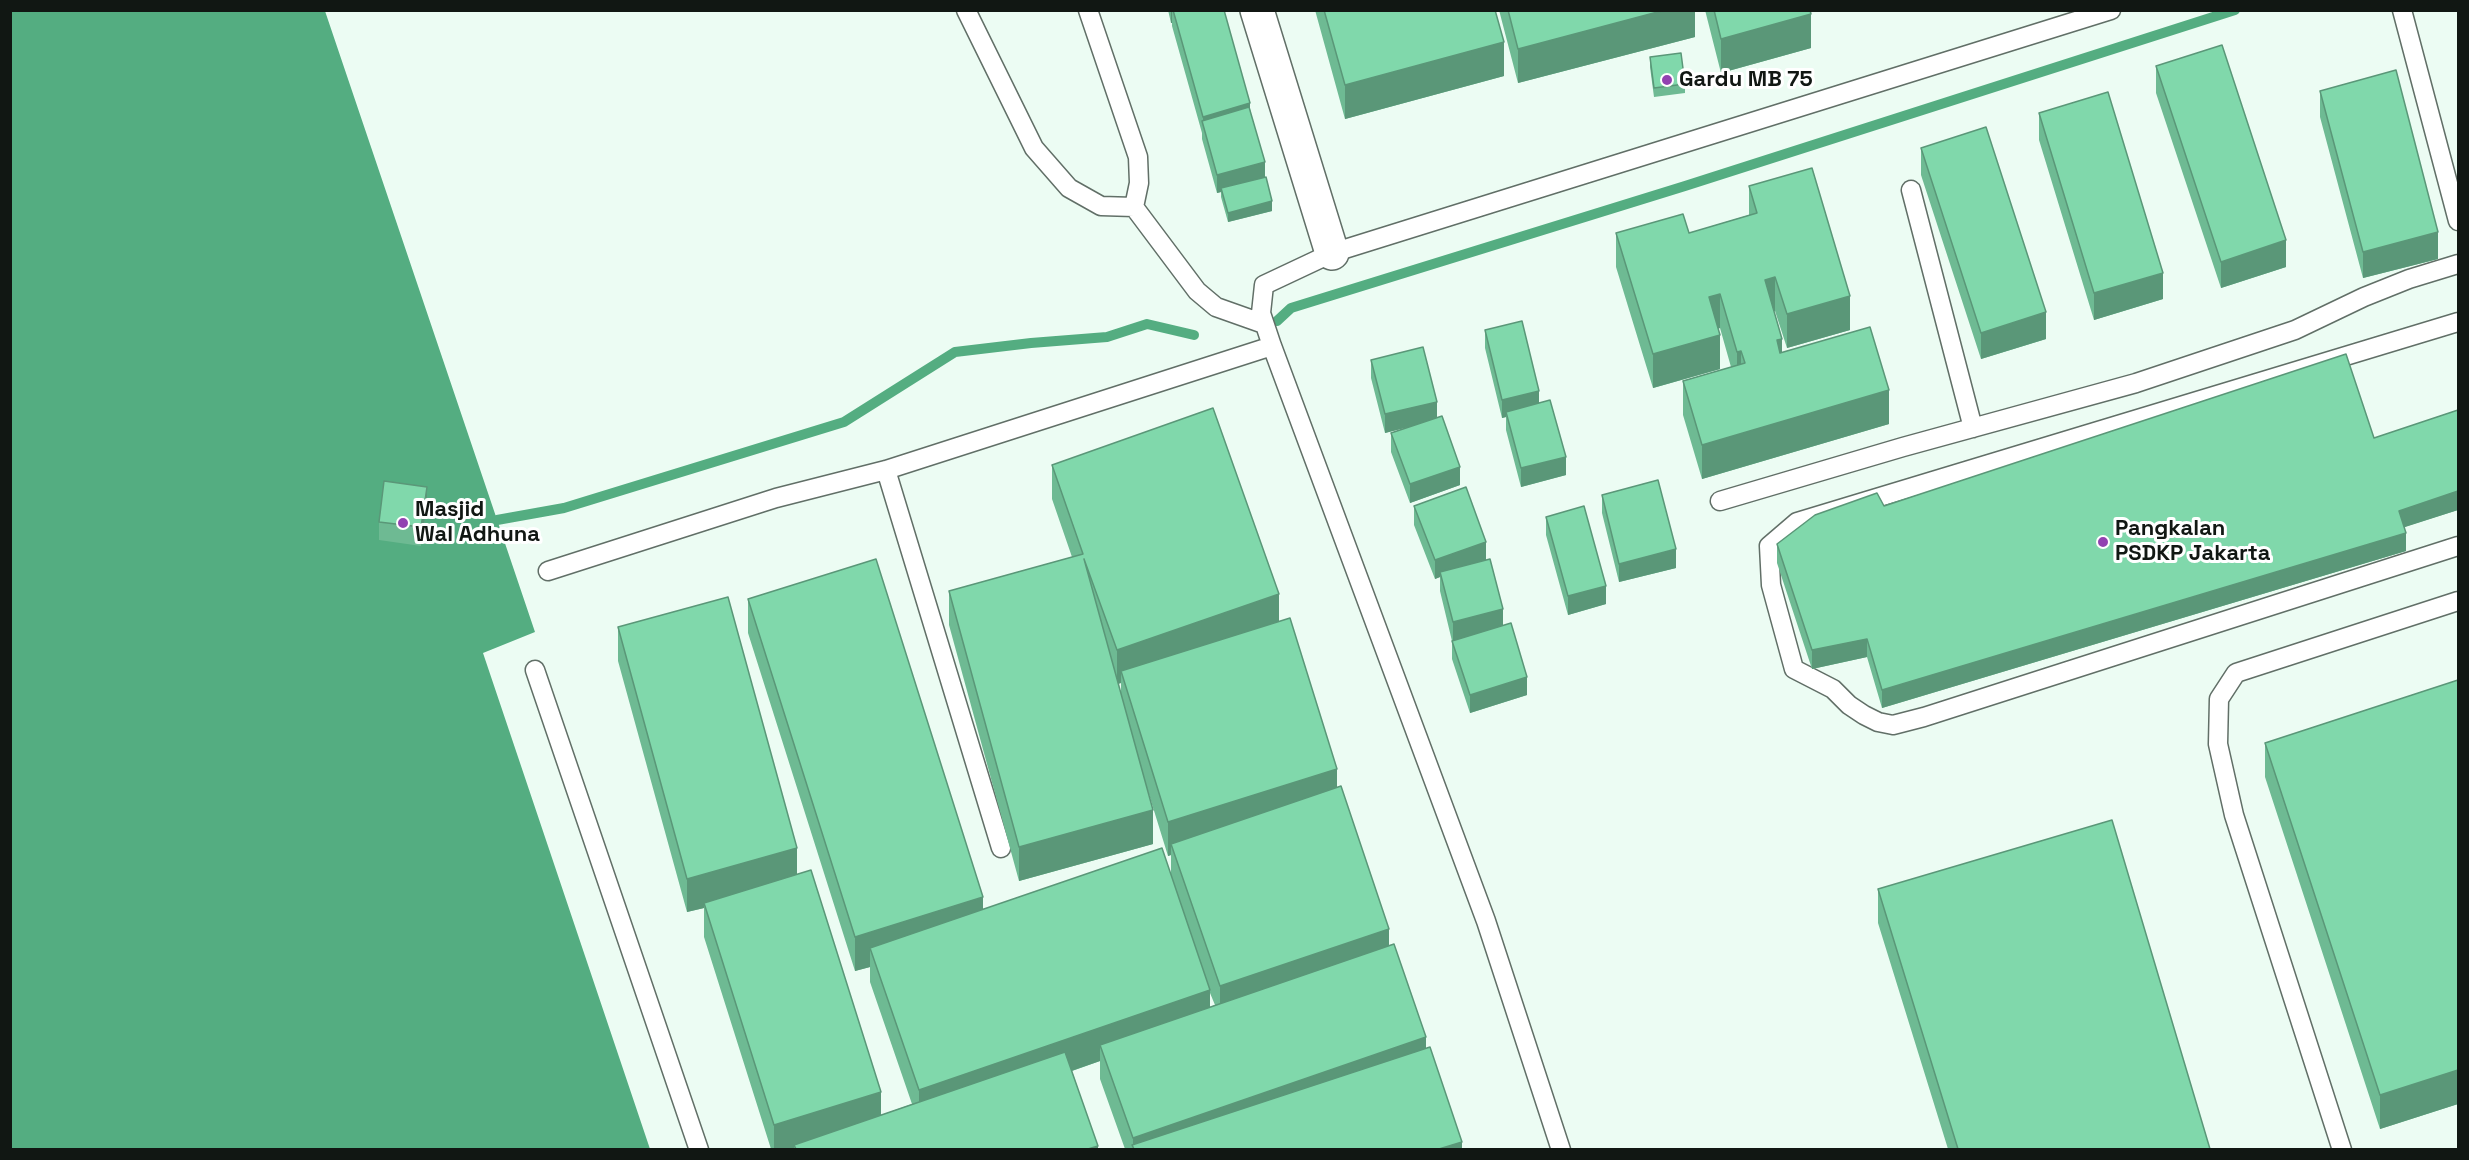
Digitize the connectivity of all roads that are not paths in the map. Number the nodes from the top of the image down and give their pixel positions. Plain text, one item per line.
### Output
1 (966, 10) edge
2 (1088, 10) edge
3 (1257, 10) edge
4 (2111, 10) edge
5 (2402, 10) edge
6 (1911, 190) dead end
7 (1134, 207) junction
8 (2458, 221) edge
9 (1332, 253) junction
10 (2458, 264) edge
11 (2458, 322) edge
12 (1264, 324) junction
13 (1272, 346) junction
14 (1973, 428) junction
15 (886, 470) junction
16 (1720, 501) dead end
17 (2458, 546) edge
18 (548, 571) dead end
19 (2458, 601) edge
20 (535, 670) dead end
21 (1001, 848) dead end
22 (699, 1149) edge
23 (1561, 1149) edge
24 (2342, 1149) edge

1 - 7 lane
2 - 7 lane
3 - 9 street
4 - 9 lane
5 - 8 lane
6 - 14 lane
7 - 12 lane
9 - 12 lane
10 - 14 lane
11 - 17 lane
12 - 13 lane
13 - 15 lane
13 - 23 lane
14 - 16 lane
15 - 18 lane
15 - 21 lane
19 - 24 lane
20 - 22 lane

